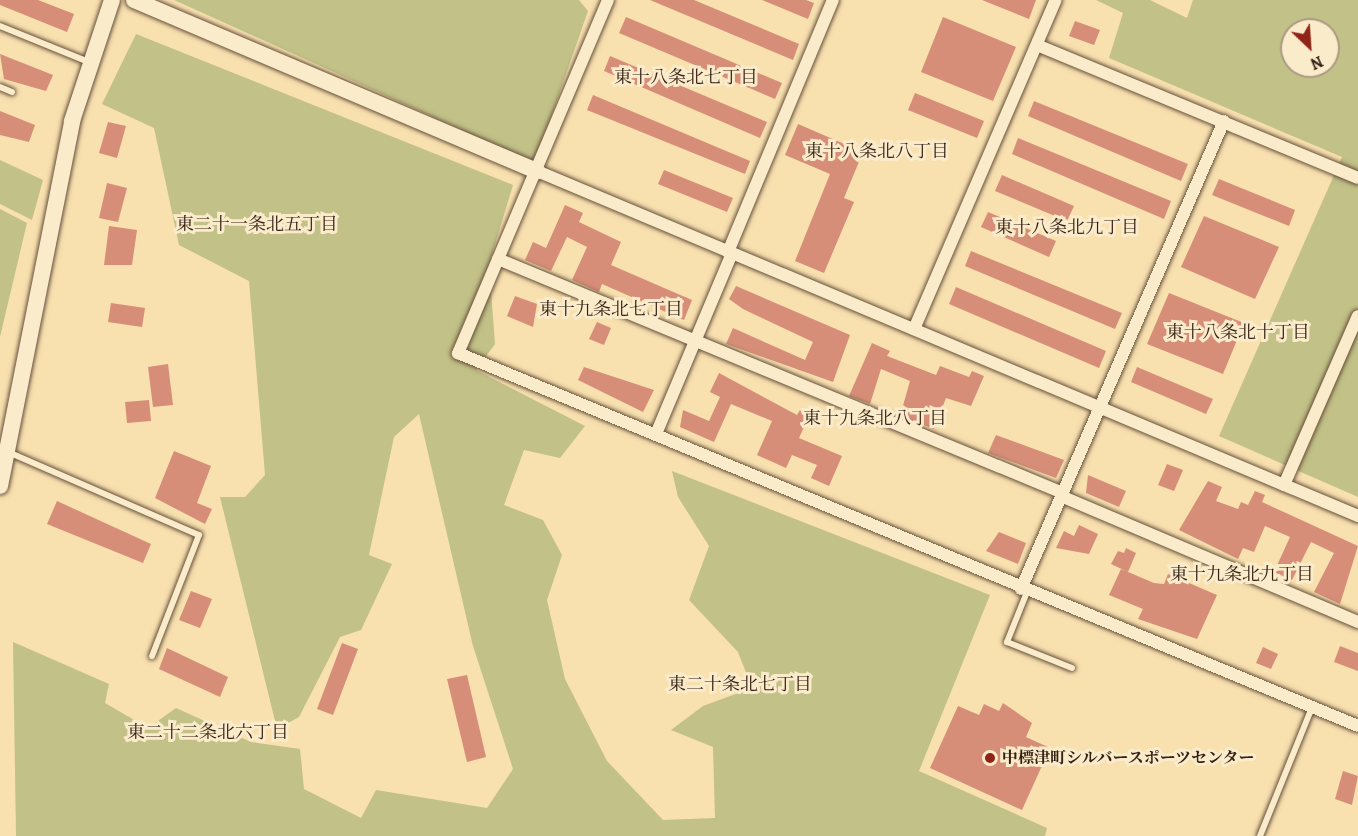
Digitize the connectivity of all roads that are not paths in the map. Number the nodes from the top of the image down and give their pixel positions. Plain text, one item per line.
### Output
1 (112, 0) edge
2 (134, 0) edge
3 (608, 0) edge
4 (833, 0) edge
5 (1056, 0) edge
6 (0, 26) edge
7 (1037, 45) junction
8 (91, 63) junction
9 (0, 87) edge
10 (12, 92) dead end
11 (1224, 121) junction
12 (537, 171) junction
13 (1358, 178) edge
14 (730, 253) junction
15 (498, 260) junction
16 (1358, 316) edge
17 (914, 329) junction
18 (694, 343) junction
19 (1100, 406) junction
20 (656, 434) junction
21 (6, 451) junction
22 (1284, 485) junction
23 (0, 486) edge
24 (1062, 495) junction
25 (1358, 516) edge
26 (1024, 590) junction
27 (1358, 622) edge
28 (152, 656) dead end
29 (1071, 668) dead end
30 (1312, 707) junction
31 (1358, 726) edge
32 (1260, 836) edge

1 - 8 street
2 - 12 street
3 - 12 street
4 - 14 street
5 - 7 street
6 - 8 lane
7 - 11 street
7 - 17 street
8 - 21 street
9 - 10 lane
11 - 13 street
11 - 19 street
12 - 14 street
12 - 15 street
14 - 17 street
14 - 18 street
15 - 18 street
15 - 20 street
16 - 22 street
17 - 19 street
18 - 20 street
18 - 24 street
19 - 22 street
19 - 24 street
20 - 26 street
21 - 23 street
21 - 28 lane
22 - 25 street
24 - 26 street
24 - 27 street
26 - 29 lane
26 - 30 street
30 - 31 street
30 - 32 lane

